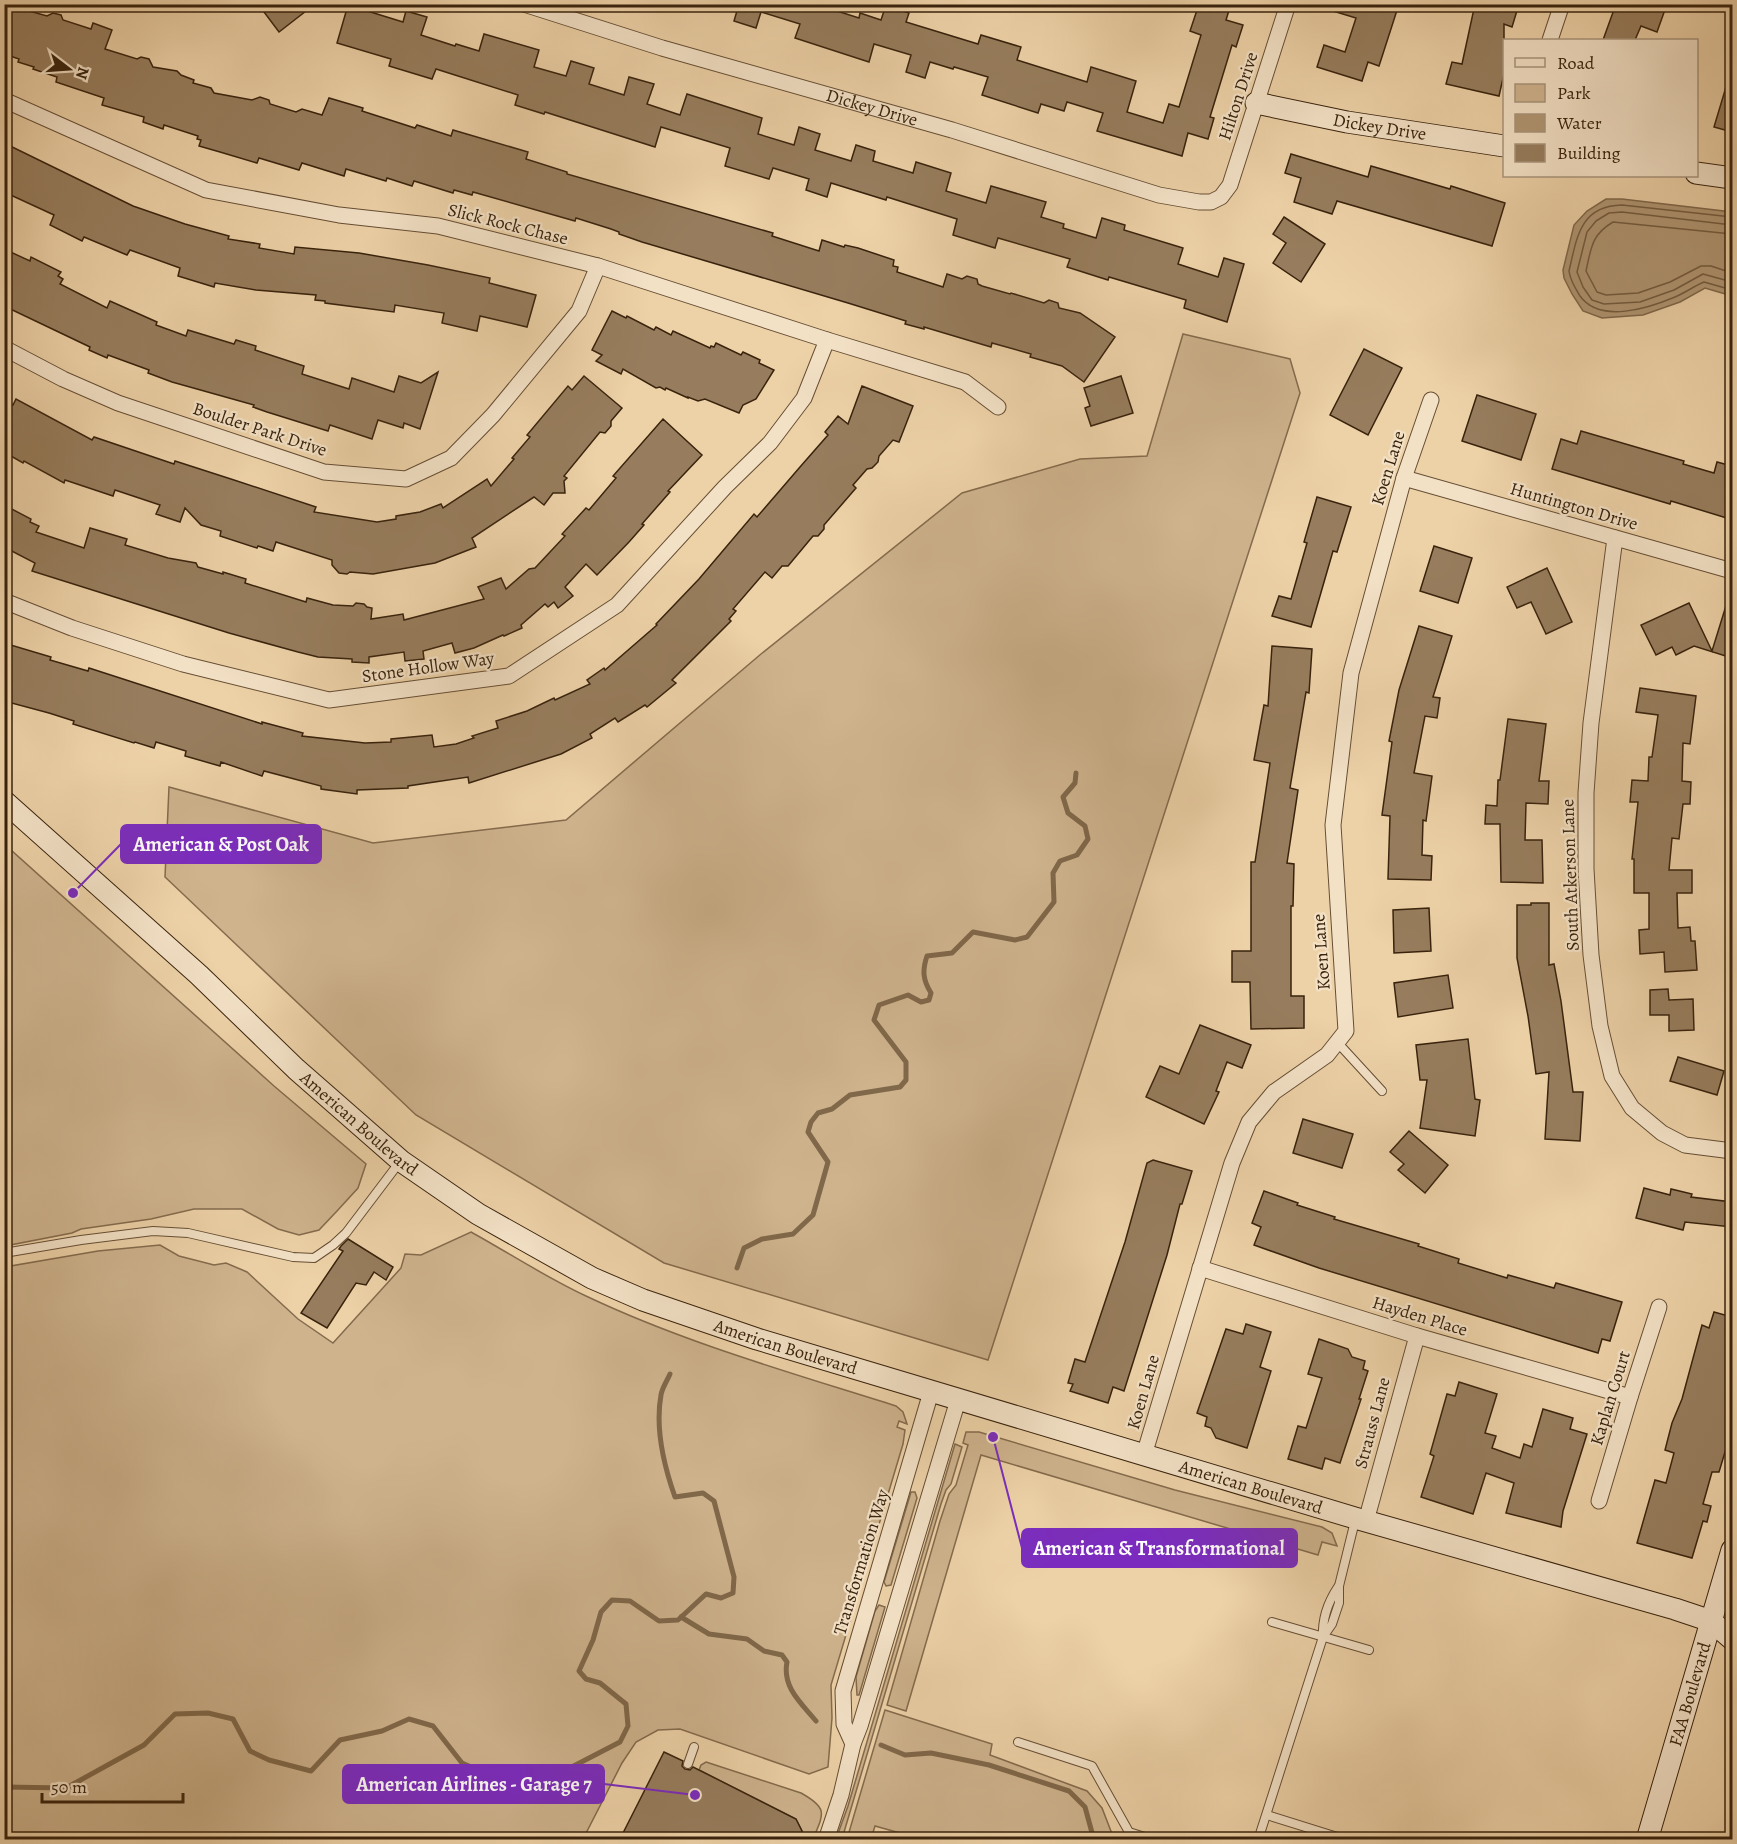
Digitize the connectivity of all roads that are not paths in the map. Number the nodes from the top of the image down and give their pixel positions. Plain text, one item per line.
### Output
1 (524, 4) edge
2 (1288, 4) edge
3 (1562, 4) edge
4 (1550, 39) edge
5 (4, 100) edge
6 (1256, 103) junction
7 (1503, 146) edge
8 (1698, 173) edge
9 (1732, 178) edge
10 (1221, 198) joint
11 (598, 266) junction
12 (827, 340) junction
13 (4, 348) edge
14 (1431, 400) dead end
15 (998, 407) dead end
16 (1404, 478) junction
17 (1615, 538) junction
18 (1732, 571) edge
19 (4, 601) edge
20 (4, 801) edge
21 (1337, 1042) junction
22 (1382, 1091) dead end
23 (1732, 1151) edge
24 (401, 1161) junction
25 (4, 1253) edge
26 (1200, 1268) junction
27 (1659, 1307) dead end
28 (1416, 1336) junction
29 (931, 1392) junction
30 (1630, 1397) junction
31 (957, 1400) junction
32 (1144, 1455) junction
33 (1599, 1502) dead end
34 (1360, 1520) junction
35 (1732, 1550) edge
36 (1732, 1617) edge
37 (1711, 1621) junction
38 (1272, 1622) dead end
39 (1323, 1637) junction
40 (1732, 1639) edge
41 (1369, 1650) dead end
42 (1018, 1742) dead end
43 (853, 1744) junction
44 (694, 1747) dead end
45 (688, 1764) dead end
46 (1267, 1815) junction
47 (826, 1839) edge
48 (1154, 1839) edge
49 (1258, 1839) edge
50 (1347, 1839) edge
51 (1647, 1839) edge

1 - 10 street, Dickey Drive
2 - 6 street, Hilton Drive
3 - 4 street
5 - 11 street, Slick Rock Chase
6 - 7 street, Dickey Drive
6 - 10 street, Hilton Drive
8 - 9 street
11 - 12 street, Slick Rock Chase
11 - 13 street, Boulder Park Drive
12 - 15 street, Slick Rock Chase
12 - 19 street, Stone Hollow Way
14 - 16 street, Koen Lane
16 - 17 street, Huntington Drive
16 - 21 street, Koen Lane
17 - 18 street, Huntington Drive
17 - 23 street, South Atkerson Lane
20 - 24 street, American Boulevard
21 - 22 lane
21 - 26 street, Koen Lane
24 - 25 lane
24 - 29 street, American Boulevard
26 - 28 street, Hayden Place
26 - 32 street, Koen Lane
27 - 30 street, Kaplan Court
28 - 30 street, Hayden Place
28 - 34 street, Strauss Lane
29 - 31 street, American Boulevard
29 - 43 street, Transformation Way
30 - 33 street, Kaplan Court
31 - 32 street, American Boulevard
31 - 43 street
32 - 34 street, American Boulevard
34 - 37 street, American Boulevard
34 - 39 lane
35 - 37 street, FAA Boulevard
36 - 37 street, American Boulevard
37 - 40 street, American Boulevard
37 - 51 street, FAA Boulevard
38 - 39 lane
39 - 41 lane
39 - 46 lane
42 - 48 lane
43 - 47 street
44 - 45 lane
46 - 49 lane
46 - 50 lane

